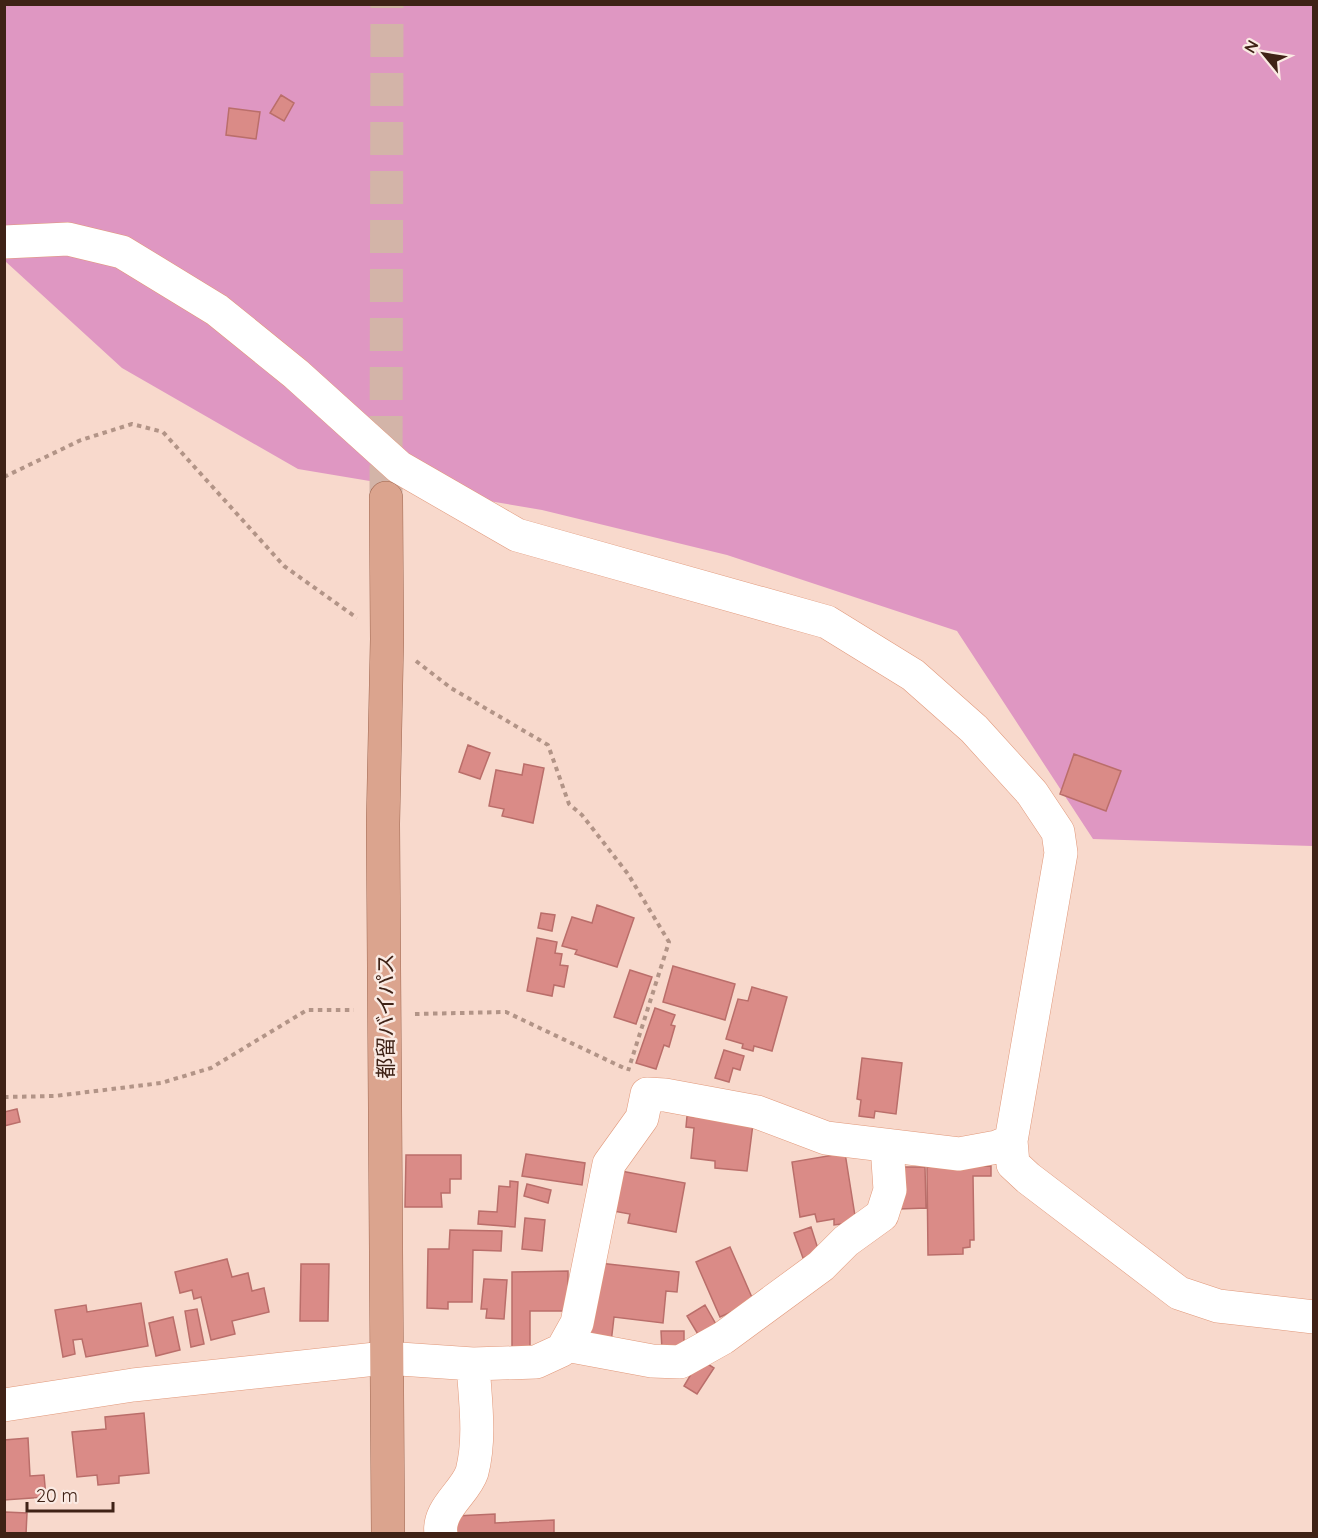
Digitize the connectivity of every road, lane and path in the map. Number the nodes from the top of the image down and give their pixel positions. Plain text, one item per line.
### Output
1 (4, 242) edge
2 (386, 498) tunnel mouth
3 (386, 1015) junction
4 (626, 1069) dead end
5 (4, 1097) edge
6 (1011, 1141) junction
7 (887, 1146) junction
8 (1314, 1317) edge
9 (566, 1345) junction
10 (385, 1358) junction
11 (473, 1364) junction
12 (4, 1405) edge
13 (388, 1533) edge
14 (441, 1533) edge

1 - 6 street
2 - 3 highway, 都留バイパス
3 - 4 path
3 - 5 path
3 - 10 highway, 都留バイパス
6 - 7 street
6 - 8 street
7 - 9 street
7 - 9 street
9 - 11 street
10 - 11 street
10 - 12 street
10 - 13 highway, 都留バイパス
11 - 14 street

